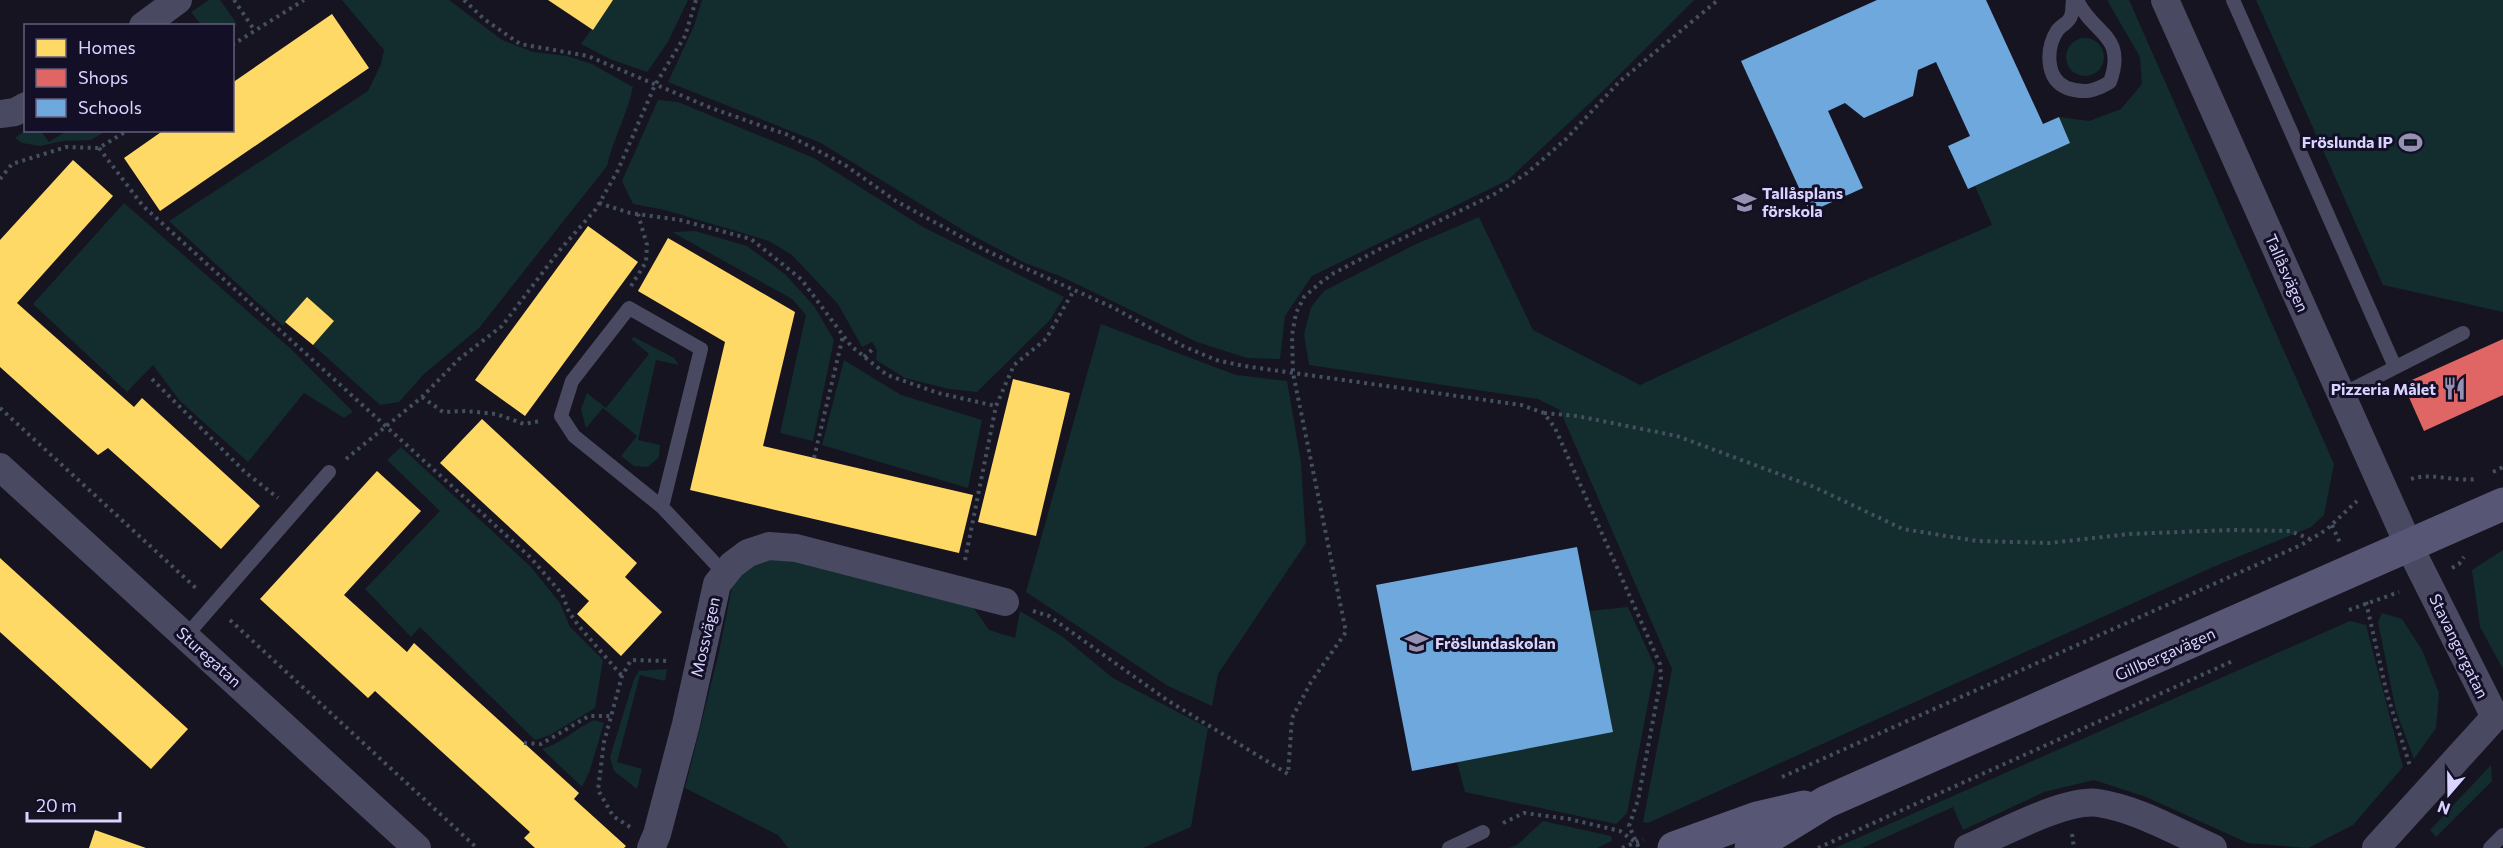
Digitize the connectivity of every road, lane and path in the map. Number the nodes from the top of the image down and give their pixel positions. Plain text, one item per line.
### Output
1 (178, 0) edge
2 (234, 0) edge
3 (304, 0) edge
4 (464, 0) edge
5 (696, 0) edge
6 (1718, 0) edge
7 (2075, 0) edge
8 (2164, 0) edge
9 (2233, 0) edge
10 (146, 24) edge
11 (255, 31) junction
12 (234, 44) edge
13 (655, 85) junction
14 (24, 107) edge
15 (0, 114) edge
16 (125, 132) edge
17 (99, 148) junction
18 (0, 179) edge
19 (599, 203) junction
20 (638, 214) junction
21 (1074, 290) junction
22 (629, 308) junction
23 (2463, 333) dead end
24 (843, 335) junction
25 (875, 346) dead end
26 (864, 357) junction
27 (2395, 367) junction
28 (1293, 373) junction
29 (152, 379) dead end
30 (2341, 394) junction
31 (422, 398) junction
32 (996, 406) junction
33 (0, 408) edge
34 (1544, 412) junction
35 (561, 416) junction
36 (388, 426) junction
37 (814, 458) dead end
38 (0, 467) edge
39 (2503, 467) edge
40 (329, 472) joint
41 (2384, 489) junction
42 (2503, 504) edge
43 (662, 507) junction
44 (295, 512) junction
45 (2310, 539) junction
46 (2409, 546) junction
47 (2468, 552) dead end
48 (725, 574) junction
49 (2426, 580) junction
50 (959, 591) junction
51 (1005, 602) joint
52 (2367, 604) junction
53 (215, 606) junction
54 (2342, 612) dead end
55 (186, 636) junction
56 (2244, 656) dead end
57 (699, 665) junction
58 (622, 676) junction
59 (611, 716) junction
60 (2499, 720) edge
61 (524, 743) dead end
62 (1778, 779) dead end
63 (2425, 796) junction
64 (1826, 802) junction
65 (1483, 832) joint
66 (2503, 835) edge
67 (1636, 842) junction
68 (1660, 843) edge
69 (652, 844) edge
70 (417, 848) edge
71 (477, 848) edge
72 (1449, 848) edge
73 (1622, 848) edge
74 (1639, 848) edge
75 (1751, 848) edge
76 (1818, 848) edge
77 (1968, 848) edge
78 (2213, 848) edge
79 (2376, 848) edge
80 (2490, 848) edge

1 - 10 street
2 - 11 path
3 - 11 path
4 - 13 path
5 - 13 path
6 - 28 path
7 - 7 lane
8 - 30 street, Tallåsvägen
9 - 27 lane
11 - 12 path
13 - 19 path
13 - 21 path
14 - 15 street
16 - 17 path
17 - 18 path
17 - 36 path
19 - 20 path
19 - 31 path
20 - 22 path
20 - 24 path
21 - 28 path
21 - 32 path
22 - 35 lane
22 - 43 lane
23 - 27 lane
24 - 26 path
24 - 37 path
25 - 26 path
26 - 32 path
27 - 30 lane
28 - 34 path
28 - 51 path
29 - 44 path
30 - 41 street, Tallåsvägen
31 - 35 path
31 - 36 path
32 - 50 path
33 - 53 path
34 - 45 path
34 - 67 path
35 - 43 lane
36 - 40 path
36 - 58 path
38 - 55 street, Sturegatan
39 - 41 path
40 - 44 lane
41 - 45 path
41 - 46 street, Tallåsvägen
42 - 46 street, Gillbergavägen
43 - 48 lane
44 - 53 lane
45 - 62 path
46 - 49 street, Stavangergatan
46 - 64 street, Gillbergavägen
47 - 49 path
48 - 50 street, Mossvägen
48 - 57 street, Mossvägen
49 - 52 path
49 - 60 street, Stavangergatan
50 - 51 street, Mossvägen
52 - 54 path
52 - 63 path
53 - 55 lane
53 - 71 path
55 - 70 street, Sturegatan
56 - 76 path
57 - 58 path
57 - 69 street, Mossvägen
58 - 59 path
59 - 61 path
59 - 69 path
60 - 63 street, Stavangergatan
63 - 79 street, Stavangergatan
64 - 68 street, Gillbergavägen
64 - 75 street, Gillbergavägen
65 - 67 path
65 - 72 lane
66 - 80 lane
67 - 68 path
67 - 73 path
67 - 74 path
77 - 78 street

